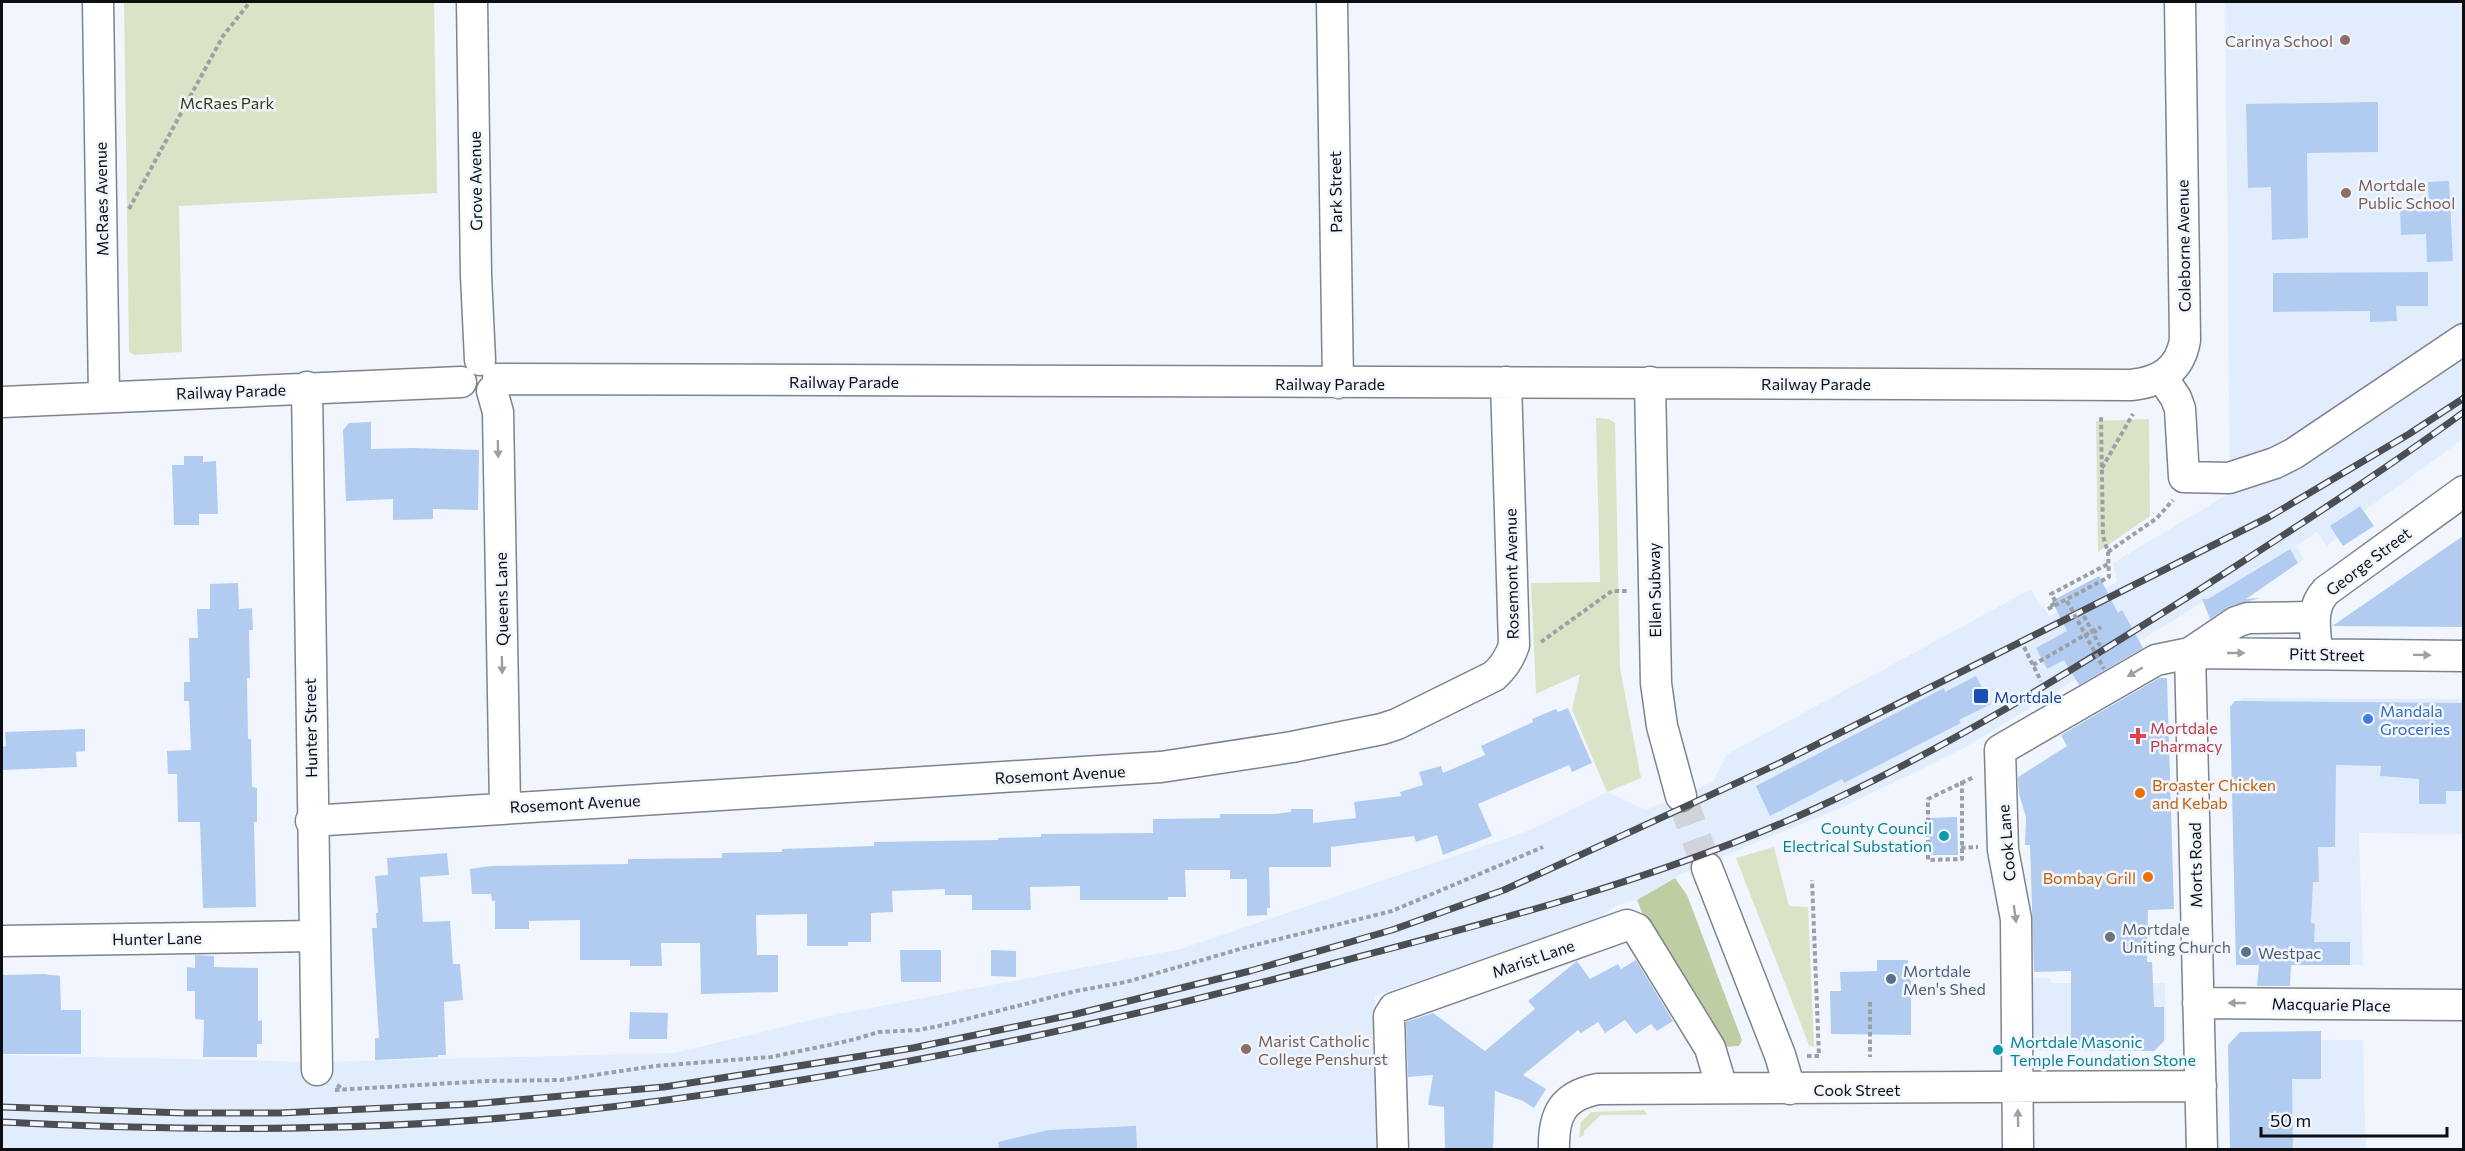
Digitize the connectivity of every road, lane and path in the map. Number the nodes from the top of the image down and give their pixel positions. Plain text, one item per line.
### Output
1 (98, 2) edge
2 (250, 2) edge
3 (472, 2) edge
4 (1332, 2) edge
5 (2180, 2) edge
6 (101, 225) junction
7 (2463, 339) edge
8 (490, 377) junction
9 (2162, 377) junction
10 (1506, 382) junction
11 (1650, 382) junction
12 (1338, 383) junction
13 (307, 387) junction
14 (104, 396) junction
15 (2, 402) edge
16 (2133, 414) dead end
17 (2100, 417) dead end
18 (2102, 470) junction
19 (2184, 477) junction
20 (2463, 491) edge
21 (2108, 552) junction
22 (2108, 564) junction
23 (1612, 591) dead end
24 (2067, 601) junction
25 (2084, 616) dead end
26 (2314, 617) junction
27 (2093, 633) junction
28 (2085, 635) junction
29 (1539, 643) dead end
30 (2100, 646) dead end
31 (2024, 647) dead end
32 (2190, 653) junction
33 (2318, 654) junction
34 (2463, 656) edge
35 (2033, 665) junction
36 (2104, 669) dead end
37 (2041, 681) dead end
38 (1979, 776) dead end
39 (1962, 781) junction
40 (1681, 796) tunnel mouth
41 (505, 807) junction
42 (311, 821) junction
43 (1543, 847) dead end
44 (1707, 868) tunnel mouth
45 (1812, 880) dead end
46 (313, 936) junction
47 (2, 941) edge
48 (1870, 1002) dead end
49 (2198, 1003) junction
50 (2463, 1005) edge
51 (1805, 1056) dead end
52 (1870, 1057) dead end
53 (325, 1080) joint
54 (2017, 1086) junction
55 (2201, 1086) junction
56 (1722, 1088) junction
57 (1790, 1089) junction
58 (1393, 1149) edge
59 (1554, 1149) edge
60 (2018, 1149) edge
61 (2202, 1149) edge

1 - 6 street, McRaes Avenue
2 - 6 path
3 - 8 street, Grove Avenue
4 - 12 street, Park Street
5 - 9 street, Coleborne Avenue
6 - 14 street, McRaes Avenue
7 - 19 street
8 - 12 street, Railway Parade
8 - 13 street, Railway Parade
8 -> 41 street, Queens Lane
9 - 11 street, Railway Parade
9 - 19 street
10 - 11 street, Railway Parade
10 - 12 street, Railway Parade
10 - 41 street, Rosemont Avenue
11 - 40 street, Ellen Subway
13 - 14 street, Railway Parade
13 - 42 street, Hunter Street
14 - 15 street, Railway Parade
16 - 18 path
17 - 18 path
18 - 21 path
19 - 21 path
20 - 26 street, George Street
21 - 22 path
22 - 24 path
22 - 24 path
23 - 29 path
24 - 28 path, bridge
25 - 27 path
26 - 32 street
26 - 33 street
27 - 28 path, bridge
27 - 30 path
28 - 35 path
28 - 36 path, bridge
31 - 35 path
32 -> 33 street, Pitt Street
32 - 49 street, Morts Road
32 -> 54 street, Cook Lane
33 -> 34 street, Pitt Street
35 - 37 path
38 - 39 path
39 - 39 path
41 - 42 street, Rosemont Avenue
42 - 46 street, Hunter Street
43 - 53 path
44 - 57 street
45 - 51 path
46 - 47 street, Hunter Lane
46 - 53 street, Hunter Street
48 - 52 path
50 -> 49 street, Macquarie Place
49 - 55 street, Morts Road
54 - 55 street, Cook Street
54 - 57 street, Cook Street
60 -> 54 street, Cook Lane
55 - 61 street, Morts Road
56 - 57 street, Cook Street
56 - 58 street, Marist Lane
56 - 59 street, Cook Street

